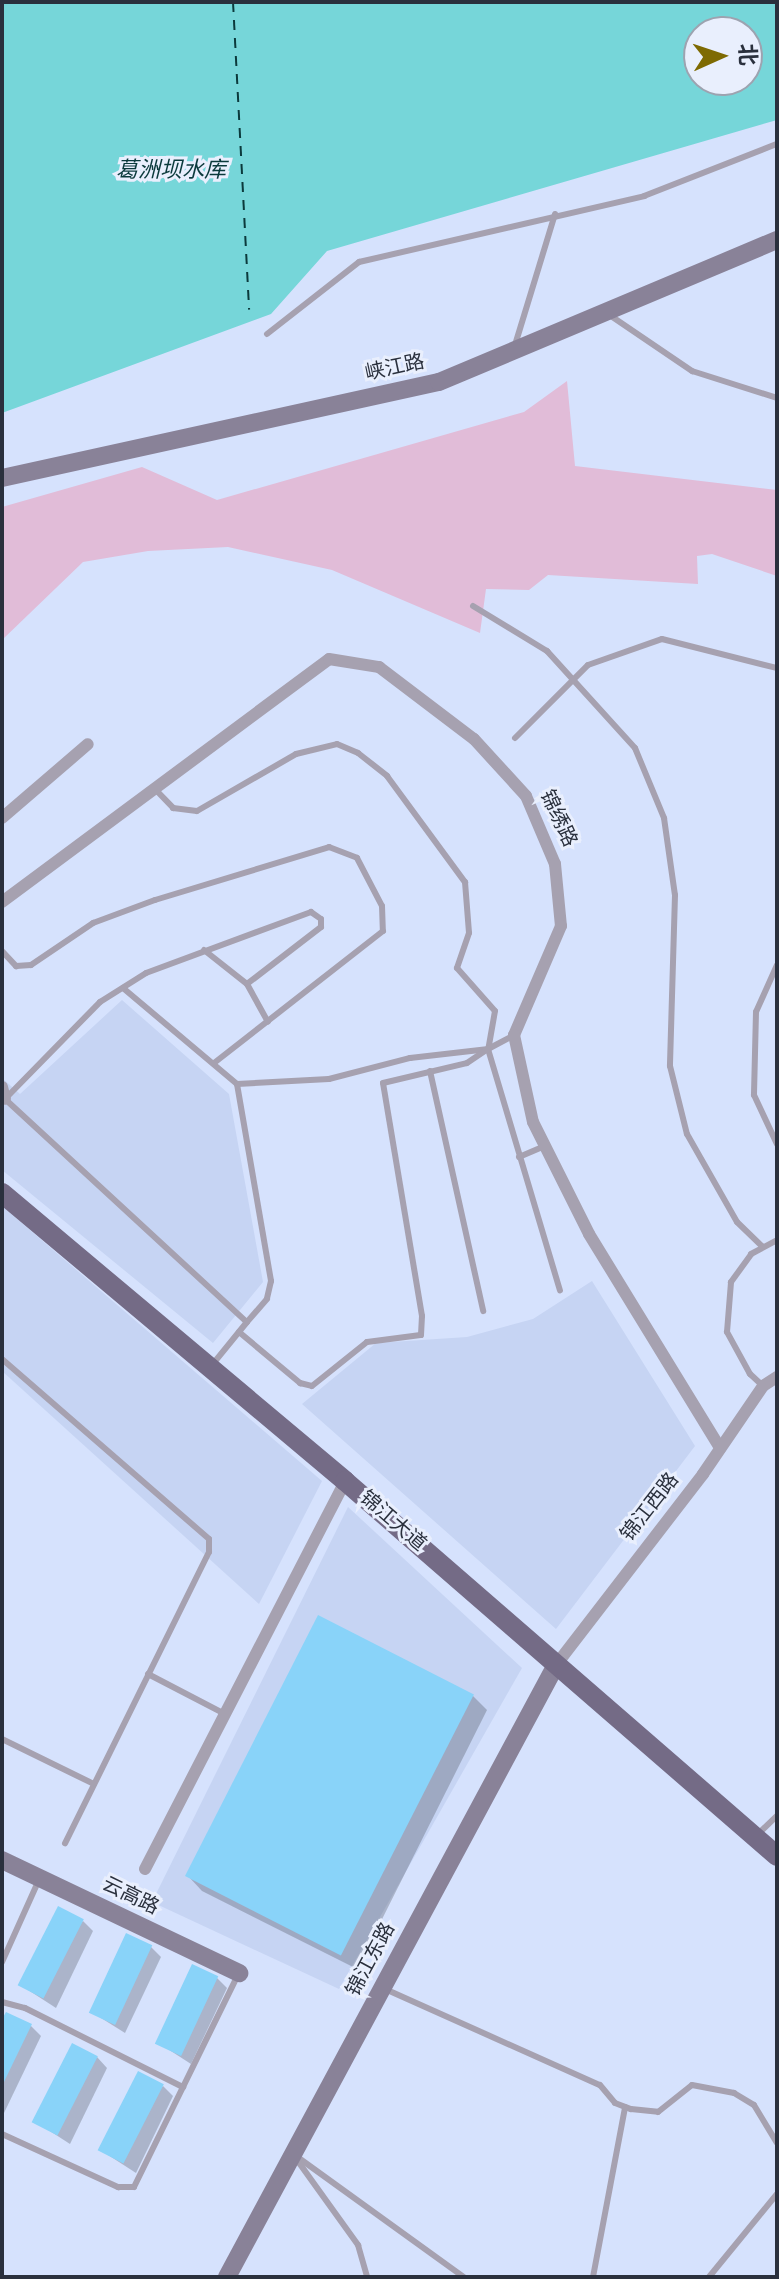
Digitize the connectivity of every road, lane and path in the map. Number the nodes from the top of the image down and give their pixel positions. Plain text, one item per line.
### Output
1 (777, 144) edge
2 (555, 214) junction
3 (777, 240) edge
4 (605, 312) junction
5 (267, 334) dead end
6 (513, 353) junction
7 (777, 398) edge
8 (2, 478) edge
9 (473, 606) dead end
10 (777, 668) edge
11 (574, 679) junction
12 (515, 738) dead end
13 (88, 744) dead end
14 (152, 786) junction
15 (2, 818) edge
16 (2, 902) edge
17 (204, 950) junction
18 (2, 951) edge
19 (777, 965) edge
20 (247, 984) junction
21 (123, 988) junction
22 (268, 1022) junction
23 (514, 1035) junction
24 (488, 1049) junction
25 (214, 1063) junction
26 (430, 1071) junction
27 (237, 1084) junction
28 (3, 1094) edge
29 (777, 1144) edge
30 (545, 1146) junction
31 (519, 1157) junction
32 (2, 1193) edge
33 (777, 1240) edge
34 (763, 1247) junction
35 (560, 1290) dead end
36 (483, 1311) dead end
37 (247, 1322) junction
38 (239, 1332) junction
39 (2, 1359) edge
40 (210, 1367) junction
41 (777, 1377) edge
42 (763, 1386) junction
43 (720, 1448) junction
44 (345, 1481) junction
45 (556, 1665) junction
46 (148, 1674) junction
47 (225, 1714) junction
48 (2, 1739) edge
49 (94, 1784) junction
50 (777, 1816) edge
51 (755, 1837) junction
52 (65, 1843) dead end
53 (777, 1856) edge
54 (2, 1860) edge
55 (145, 1869) dead end
56 (40, 1878) junction
57 (2, 1962) edge
58 (239, 1973) joint
59 (382, 1988) junction
60 (2, 2002) edge
61 (183, 2087) junction
62 (625, 2107) junction
63 (2, 2134) edge
64 (777, 2143) edge
65 (293, 2154) junction
66 (777, 2194) edge
67 (227, 2277) edge
68 (367, 2277) edge
69 (464, 2277) edge
70 (593, 2277) edge
71 (709, 2277) edge

1 - 2 lane
2 - 5 lane
2 - 6 lane
3 - 4 street, 峡江路
4 - 6 street, 峡江路
4 - 7 lane
6 - 8 street, 峡江路
9 - 11 lane
10 - 11 lane
11 - 12 lane
11 - 34 lane
13 - 15 street
14 - 16 street, 锦绣路
14 - 23 street, 锦绣路
14 - 24 lane
17 - 20 lane
17 - 20 lane
17 - 21 lane
18 - 22 lane
19 - 29 lane
20 - 22 lane
21 - 25 lane
21 - 28 lane
22 - 25 lane
23 - 24 lane
23 - 30 street
24 - 26 lane
24 - 27 lane
24 - 31 lane
25 - 27 lane
26 - 36 lane
26 - 38 lane
27 - 37 lane
28 - 37 lane
30 - 31 lane
30 - 43 street
31 - 35 lane
32 - 40 main road, 锦江大道
33 - 34 lane
34 - 42 lane
37 - 38 lane
38 - 40 lane
39 - 46 lane
40 - 44 main road, 锦江大道
41 - 42 street, 锦江西路
42 - 43 street, 锦江西路
43 - 45 street, 锦江西路
44 - 45 main road, 锦江大道
44 - 47 street
45 - 51 main road, 锦江大道
45 - 59 street, 锦江东路
46 - 47 lane
46 - 49 lane
47 - 55 street
48 - 49 lane
49 - 52 lane
50 - 51 lane
51 - 53 main road, 锦江大道
54 - 56 street, 云高路
56 - 57 lane
56 - 58 street, 云高路
58 - 61 lane
59 - 62 lane
59 - 65 street, 锦江东路
60 - 61 lane
61 - 63 lane
62 - 64 lane
62 - 70 lane
65 - 67 street, 锦江东路
65 - 68 lane
65 - 69 lane
66 - 71 lane

